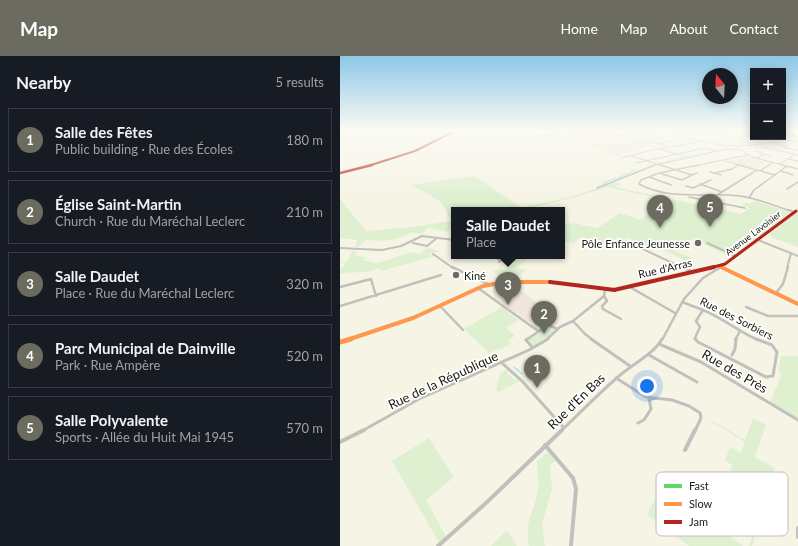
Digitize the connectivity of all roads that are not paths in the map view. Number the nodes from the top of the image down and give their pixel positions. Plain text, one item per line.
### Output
1 (408, 153) edge
2 (644, 153) edge
3 (673, 153) edge
4 (683, 153) edge
5 (709, 153) edge
6 (745, 153) edge
7 (761, 153) edge
8 (788, 153) edge
9 (677, 154) junction
10 (764, 154) junction
11 (794, 154) junction
12 (798, 155) edge
13 (631, 156) junction
14 (749, 156) junction
15 (770, 156) dead end
16 (622, 158) dead end
17 (756, 158) junction
18 (788, 159) junction
19 (647, 161) junction
20 (724, 161) junction
21 (798, 161) edge
22 (772, 162) junction
23 (636, 163) dead end
24 (780, 164) junction
25 (658, 165) junction
26 (739, 165) junction
27 (787, 166) junction
28 (798, 169) edge
29 (675, 170) junction
30 (758, 170) junction
31 (780, 171) junction
32 (340, 172) edge
33 (710, 172) dead end
34 (659, 173) junction
35 (697, 173) dead end
36 (715, 173) junction
37 (692, 175) junction
38 (721, 175) dead end
39 (775, 175) junction
40 (793, 175) dead end
41 (648, 177) junction
42 (711, 180) dead end
43 (798, 182) edge
44 (700, 184) junction
45 (671, 185) dead end
46 (793, 185) junction
47 (686, 186) dead end
48 (798, 186) edge
49 (597, 188) dead end
50 (787, 190) dead end
51 (722, 192) junction
52 (727, 195) junction
53 (682, 196) junction
54 (698, 196) junction
55 (717, 196) junction
56 (750, 198) junction
57 (700, 199) junction
58 (745, 208) dead end
59 (793, 212) edge
60 (437, 238) junction
61 (451, 240) edge
62 (758, 240) junction
63 (626, 241) dead end
64 (413, 242) junction
65 (707, 242) dead end
66 (340, 248) edge
67 (791, 253) junction
68 (433, 254) dead end
69 (736, 256) junction
70 (798, 256) edge
71 (496, 259) edge
72 (505, 259) edge
73 (723, 266) junction
74 (690, 271) junction
75 (441, 275) dead end
76 (488, 284) junction
77 (340, 286) edge
78 (627, 286) junction
79 (478, 288) junction
80 (604, 293) junction
81 (775, 294) junction
82 (376, 296) junction
83 (682, 302) junction
84 (798, 304) edge
85 (340, 306) edge
86 (440, 306) junction
87 (746, 307) dead end
88 (702, 310) junction
89 (676, 313) junction
90 (798, 315) edge
91 (621, 319) dead end
92 (573, 321) junction
93 (558, 329) junction
94 (463, 330) dead end
95 (538, 331) junction
96 (740, 331) junction
97 (340, 342) edge
98 (659, 344) junction
99 (533, 348) junction
100 (649, 355) junction
101 (732, 355) dead end
102 (502, 363) junction
103 (630, 366) junction
104 (616, 378) junction
105 (697, 382) dead end
106 (649, 397) junction
107 (798, 420) edge
108 (638, 423) dead end
109 (564, 428) junction
110 (340, 442) edge
111 (545, 445) junction
112 (685, 450) dead end
113 (798, 528) edge
114 (798, 537) edge
115 (438, 546) edge
116 (571, 546) edge

1 - 32 main road
2 - 13 street
3 - 9 street
4 - 9 street
5 - 25 street
6 - 14 street
7 - 10 street
8 - 11 street
9 - 19 street
10 - 15 street
10 - 17 street
11 - 12 street
11 - 18 street
13 - 16 street
13 - 19 street
14 - 17 street
14 - 20 street
17 - 22 street
18 - 21 street
18 - 24 street
19 - 23 street
19 - 25 street
20 - 26 street
20 - 29 street
22 - 24 street
22 - 30 street
24 - 27 street
25 - 29 street
25 - 49 street
26 - 30 street
26 - 36 street
27 - 28 street
27 - 31 street
29 - 34 street
29 - 37 street
30 - 39 street
30 - 51 street
31 - 39 street
31 - 40 street
33 - 36 street
34 - 37 street
34 - 41 street
35 - 37 street
36 - 38 street
39 - 56 street
41 - 45 street
41 - 53 street
42 - 44 street
43 - 46 street
44 - 47 street
44 - 51 street
46 - 48 street
46 - 50 street
51 - 52 street
51 - 55 street
52 - 55 street
52 - 56 street
53 - 54 street
53 - 57 street
54 - 55 street
54 - 57 street
56 - 59 street
57 - 58 street
59 - 62 main road, Avenue Lavoisier
60 - 61 street
60 - 64 street
60 - 64 street
62 - 67 street
62 - 69 main road, Avenue Lavoisier
63 - 74 street
64 - 66 street
65 - 69 street
67 - 70 street
67 - 81 street
68 - 76 street
69 - 73 main road, Avenue Lavoisier
71 - 72 street
73 - 74 main road, Rue d'Arras
73 - 81 main road
73 - 83 street, Rue d'En Bas
74 - 78 main road, Rue d'Arras
75 - 82 street
76 - 79 main road
76 - 80 main road
77 - 82 street
78 - 80 main road, Rue d'Arras
78 - 89 street
79 - 86 main road
79 - 95 street
80 - 91 street
80 - 92 street
81 - 84 main road
82 - 85 street
83 - 88 street, Rue des Sorbiers
83 - 89 street, Rue d'En Bas
86 - 94 street
86 - 97 main road
87 - 90 street
88 - 96 street, Rue des Sorbiers
88 - 96 street, Rue des Sorbiers
89 - 98 street, Rue d'En Bas
92 - 93 street
92 - 103 street
93 - 95 street
93 - 99 street, Rue de la République
95 - 99 street
96 - 101 street
98 - 100 street, Rue d'En Bas
98 - 107 street, Rue des Près
99 - 102 street, Rue de la République
100 - 103 street, Rue d'En Bas
100 - 105 street
102 - 109 street
102 - 110 street, Rue de la République
103 - 104 street, Rue d'En Bas
104 - 106 street
104 - 109 street, Rue d'En Bas
106 - 108 street
106 - 112 street
109 - 111 street, Rue d'En Bas
111 - 115 street, Rue d'En Bas
111 - 116 street
113 - 114 street

